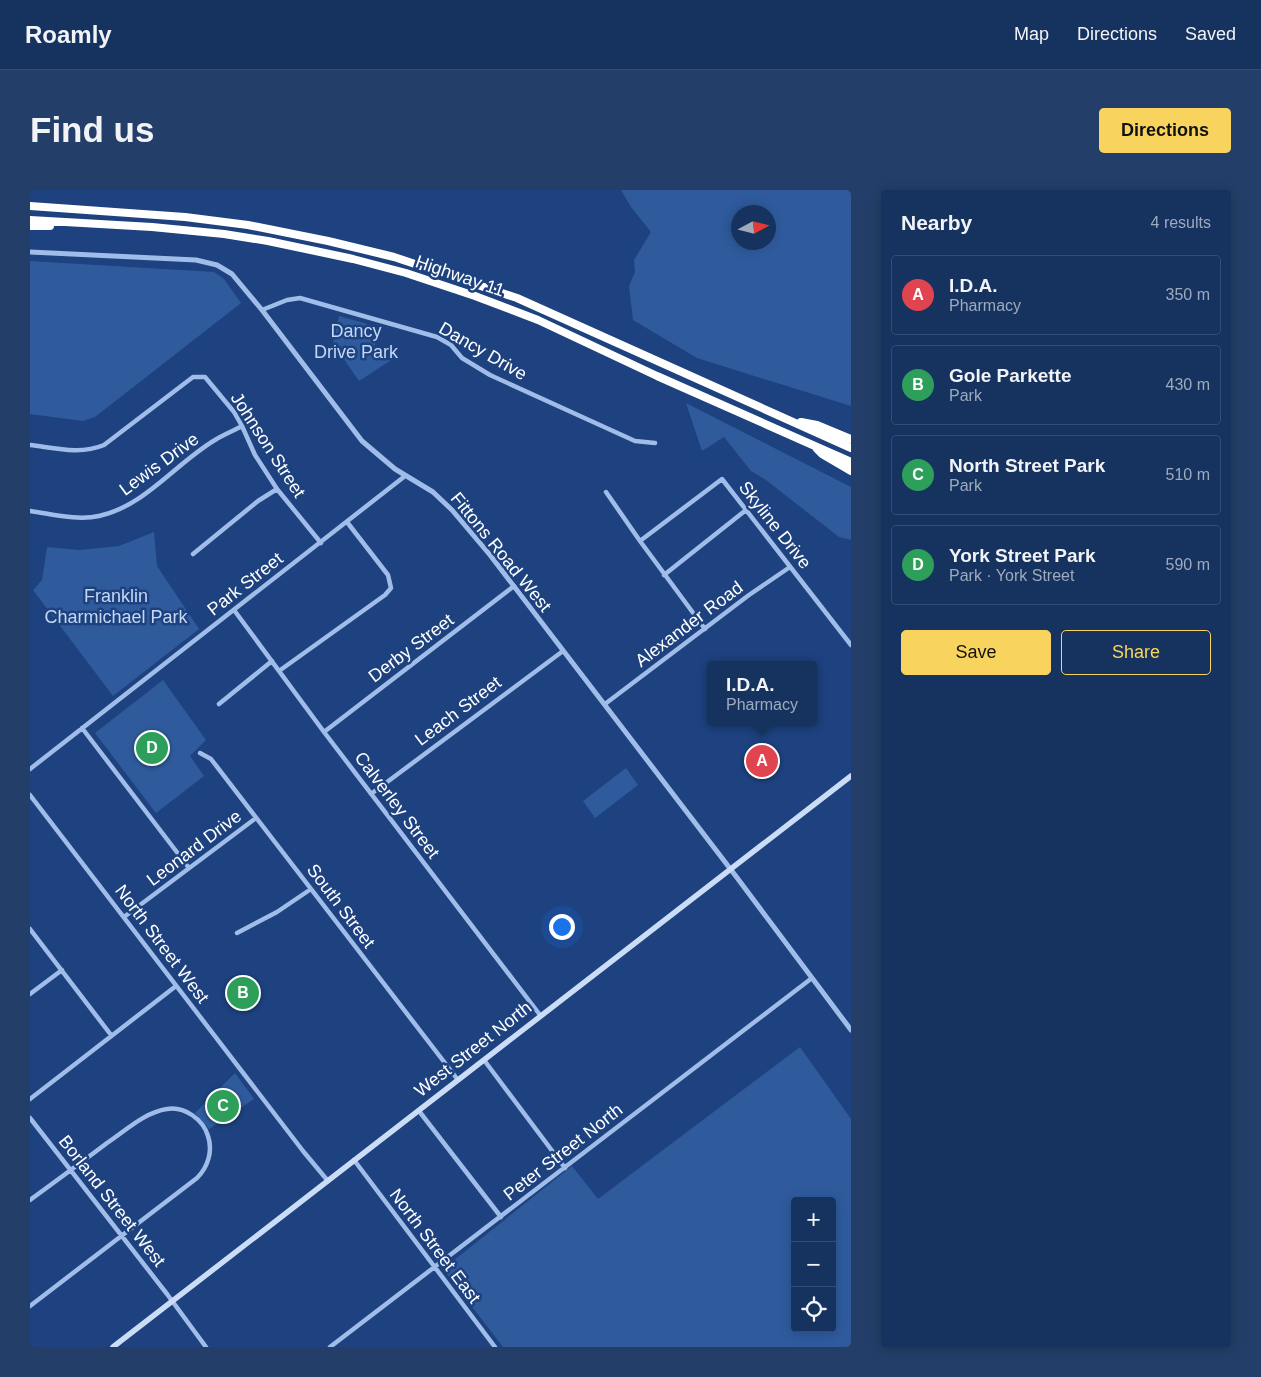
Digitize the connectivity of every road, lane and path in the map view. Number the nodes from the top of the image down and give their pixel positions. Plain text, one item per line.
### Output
1 (30, 206) edge
2 (30, 220) edge
3 (92, 224) junction
4 (30, 226) edge
5 (30, 252) edge
6 (262, 310) junction
7 (790, 420) junction
8 (242, 426) junction
9 (851, 439) edge
10 (655, 443) dead end
11 (812, 444) junction
12 (30, 445) edge
13 (851, 448) edge
14 (851, 462) edge
15 (851, 471) edge
16 (405, 476) junction
17 (277, 489) junction
18 (606, 492) dead end
19 (746, 510) junction
20 (30, 511) edge
21 (347, 522) junction
22 (640, 541) junction
23 (321, 543) junction
24 (193, 554) dead end
25 (790, 567) junction
26 (664, 575) junction
27 (514, 586) junction
28 (234, 610) junction
29 (705, 629) junction
30 (851, 645) edge
31 (563, 651) junction
32 (272, 661) junction
33 (279, 672) junction
34 (219, 704) dead end
35 (605, 704) junction
36 (82, 728) junction
37 (324, 732) junction
38 (200, 753) dead end
39 (30, 769) edge
40 (851, 776) edge
41 (371, 794) junction
42 (30, 795) edge
43 (256, 818) junction
44 (189, 868) junction
45 (730, 869) junction
46 (311, 889) junction
47 (124, 917) junction
48 (30, 929) edge
49 (237, 933) dead end
50 (62, 970) junction
51 (812, 978) junction
52 (176, 986) junction
53 (30, 994) edge
54 (540, 1015) junction
55 (851, 1030) edge
56 (111, 1035) junction
57 (484, 1060) junction
58 (458, 1080) junction
59 (30, 1098) edge
60 (418, 1111) junction
61 (30, 1118) edge
62 (354, 1160) junction
63 (565, 1168) junction
64 (71, 1170) junction
65 (328, 1181) junction
66 (30, 1200) edge
67 (501, 1218) junction
68 (122, 1236) junction
69 (435, 1268) junction
70 (172, 1301) junction
71 (30, 1306) edge
72 (113, 1347) edge
73 (206, 1347) edge
74 (330, 1347) edge
75 (495, 1347) edge

1 - 7 highway, Highway 11
2 - 3 highway, Highway 11
3 - 4 highway
3 - 11 highway, Highway 11
5 - 6 street, Fittons Road West
6 - 10 street, Dancy Drive
6 - 16 street, Fittons Road West
7 - 9 highway
7 - 13 highway, Highway 11
8 - 12 street, Johnson Street
8 - 17 street, Johnson Street
8 - 20 street, Lewis Drive
11 - 14 highway, Highway 11
11 - 15 highway
16 - 21 street, Park Street
16 - 27 street, Fittons Road West
17 - 23 street, Johnson Street
17 - 24 street
18 - 22 street
19 - 22 street, Skyline Drive
19 - 25 street, Skyline Drive
19 - 26 street
21 - 23 street, Park Street
21 - 33 street
22 - 26 street
23 - 28 street, Park Street
25 - 29 street, Alexander Road
25 - 30 street, Skyline Drive
26 - 29 street
27 - 31 street, Fittons Road West
27 - 37 street, Derby Street
28 - 32 street, Calverley Street
28 - 36 street, Park Street
29 - 35 street, Alexander Road
31 - 35 street, Fittons Road West
31 - 41 street, Leach Street
32 - 33 street, Calverley Street
32 - 34 street
33 - 37 street, Calverley Street
35 - 45 street, Fittons Road West
36 - 39 street, Park Street
36 - 44 street
37 - 41 street, Calverley Street
38 - 43 street, South Street
40 - 45 main road, West Street North
41 - 54 street, Calverley Street
42 - 47 street, North Street West
43 - 44 street, Leonard Drive
43 - 46 street, South Street
44 - 47 street, Leonard Drive
45 - 51 street, Fittons Road West
45 - 54 main road, West Street North
46 - 49 street
46 - 58 street, South Street
47 - 52 street, North Street West
48 - 50 street
50 - 53 street
50 - 56 street
51 - 55 street, Fittons Road West
51 - 63 street, Peter Street North
52 - 56 street
52 - 65 street, North Street West
54 - 57 main road, West Street North
56 - 59 street
57 - 58 main road, West Street North
57 - 63 street
58 - 60 main road, West Street North
60 - 62 main road, West Street North
60 - 67 street
61 - 64 street, Borland Street West
62 - 65 main road, West Street North
62 - 69 street, North Street East
63 - 67 street, Peter Street North
64 - 66 street
64 - 68 street, Borland Street West
64 - 68 street
65 - 70 main road, West Street North
67 - 69 street, Peter Street North
68 - 70 street, Borland Street West
68 - 71 street
69 - 74 street, Peter Street North
69 - 75 street, North Street East
70 - 72 main road, West Street North
70 - 73 street, Borland Street West

